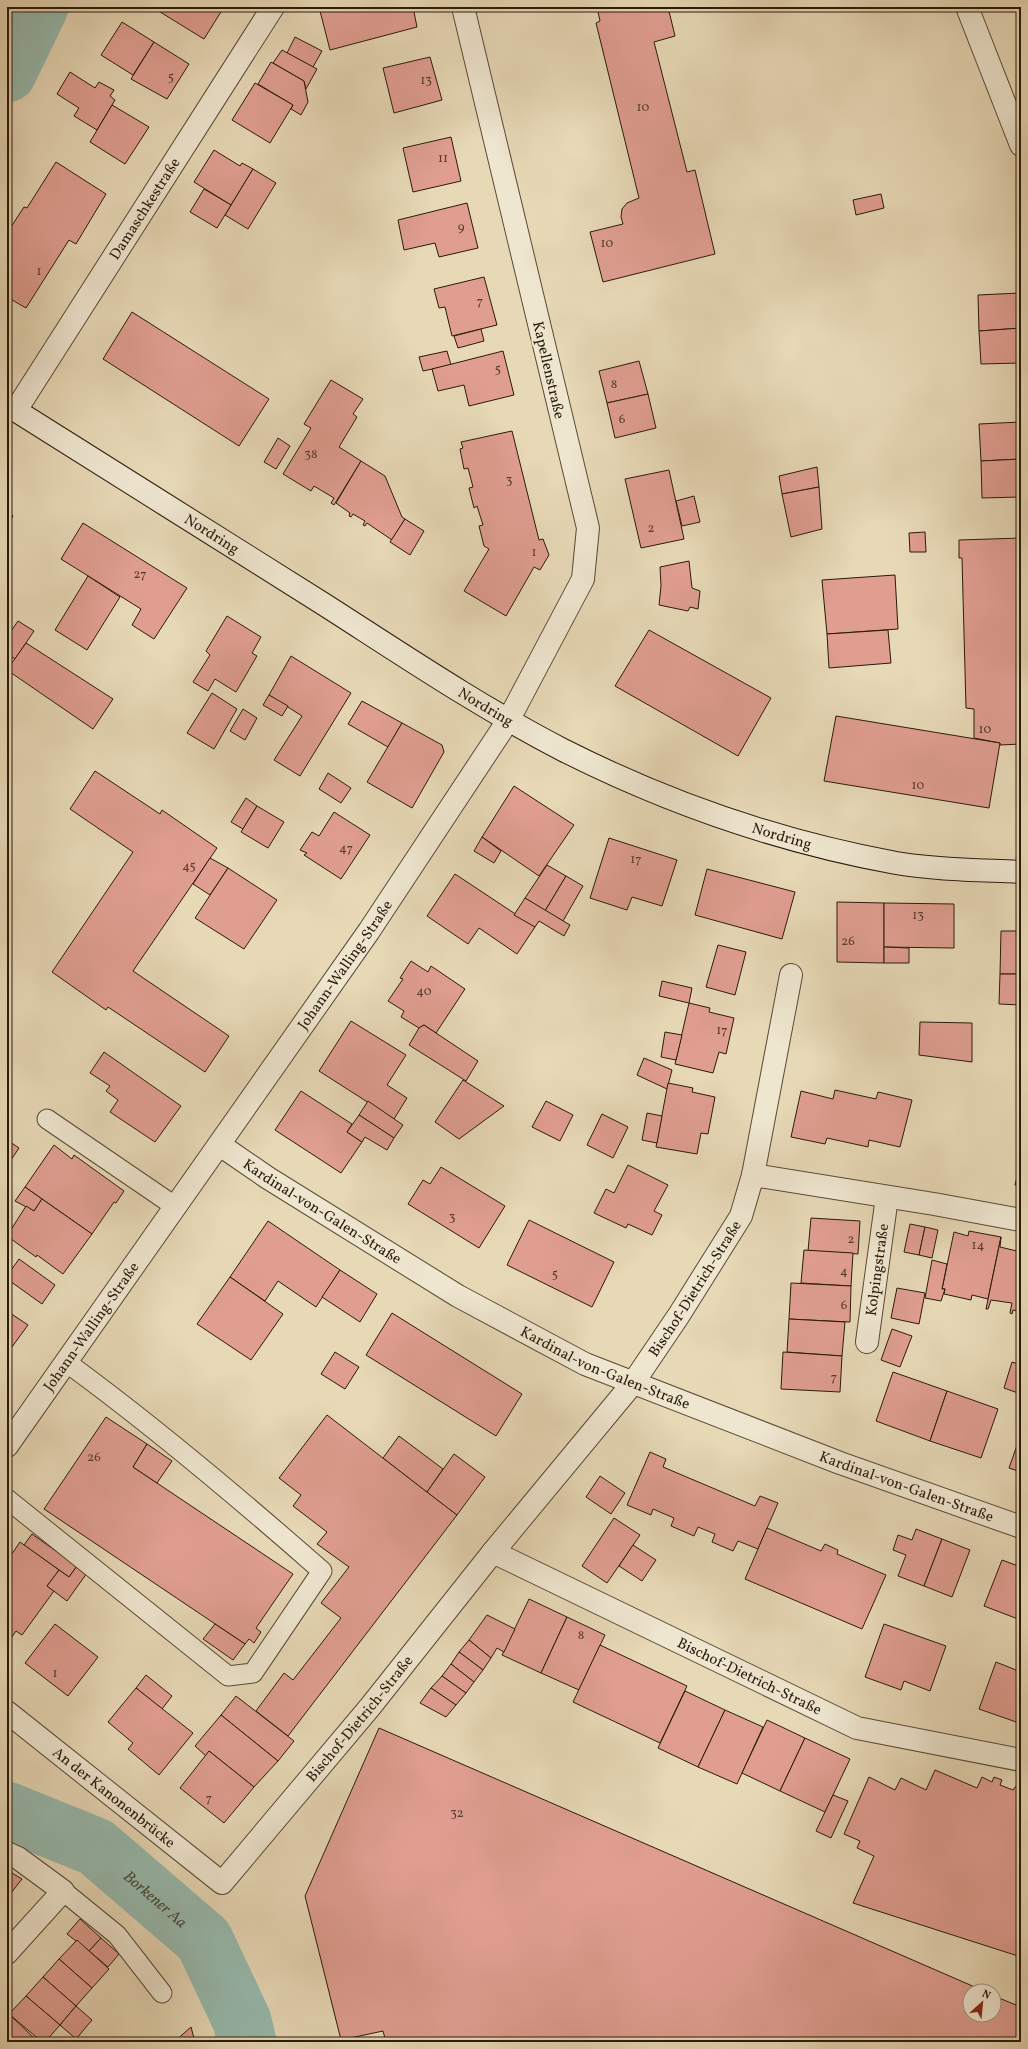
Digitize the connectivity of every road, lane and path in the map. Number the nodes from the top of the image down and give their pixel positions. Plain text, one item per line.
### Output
1 (273, 7) edge
2 (462, 7) edge
3 (967, 7) edge
4 (1021, 145) edge
5 (11, 407) edge
6 (509, 720) junction
7 (1021, 872) edge
8 (791, 975) dead end
9 (47, 1119) dead end
10 (220, 1145) junction
11 (752, 1175) junction
12 (887, 1197) junction
13 (176, 1207) junction
14 (1021, 1220) edge
15 (867, 1342) dead end
16 (66, 1362) junction
17 (633, 1383) junction
18 (7, 1446) edge
19 (7, 1499) edge
20 (1021, 1527) edge
21 (492, 1552) junction
22 (7, 1712) edge
23 (1021, 1760) edge
24 (7, 1854) edge
25 (222, 1883) joint
26 (64, 1891) junction
27 (7, 1953) edge
28 (162, 1993) dead end

1 - 5 street, Damaschkestraße
2 - 6 street, Kapellenstraße
3 - 4 street
5 - 6 street, Nordring
6 - 7 street, Nordring
6 - 10 street, Johann-Walling-Straße
8 - 11 street, Bischof-Dietrich-Straße
9 - 13 lane
10 - 13 street, Johann-Walling-Straße
10 - 17 street, Kardinal-von-Galen-Straße
11 - 12 street
11 - 17 street, Bischof-Dietrich-Straße
12 - 14 street
12 - 15 street, Kolpingstraße
13 - 16 street, Johann-Walling-Straße
16 - 18 street, Johann-Walling-Straße
16 - 19 lane
17 - 20 street, Kardinal-von-Galen-Straße
17 - 21 street, Bischof-Dietrich-Straße
21 - 23 street, Bischof-Dietrich-Straße
21 - 25 street, Bischof-Dietrich-Straße
22 - 25 street, An der Kanonenbrücke
24 - 26 street
26 - 27 street
26 - 28 lane

